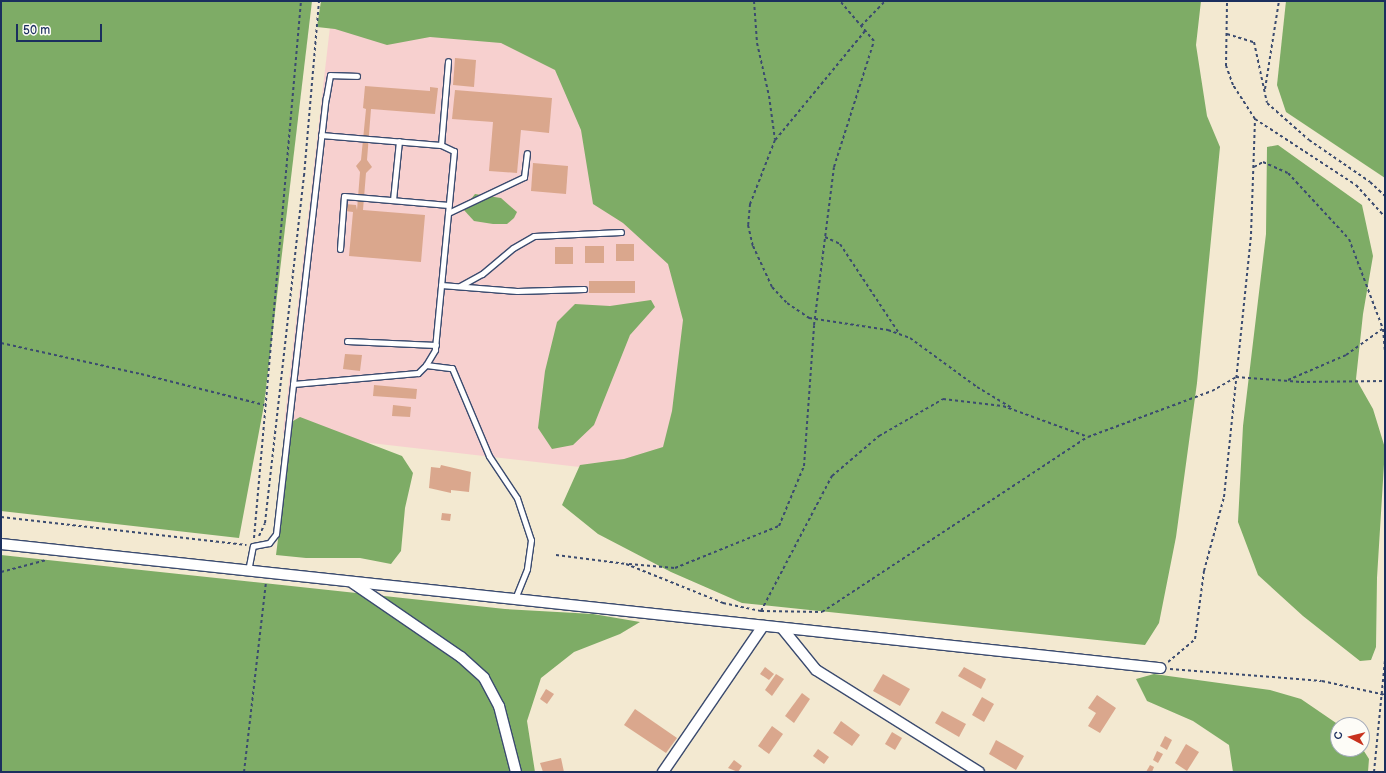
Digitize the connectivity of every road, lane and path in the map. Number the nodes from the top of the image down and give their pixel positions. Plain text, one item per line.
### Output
1 (300, 1) edge
2 (318, 1) edge
3 (754, 1) edge
4 (840, 1) edge
5 (885, 1) edge
6 (1228, 1) edge
7 (1279, 1) edge
8 (861, 26) junction
9 (865, 31) junction
10 (1227, 34) junction
11 (448, 60) dead end
12 (357, 76) dead end
13 (1265, 91) junction
14 (1256, 119) junction
15 (321, 135) junction
16 (775, 140) junction
17 (399, 141) junction
18 (441, 144) junction
19 (527, 154) dead end
20 (1254, 167) junction
21 (1385, 196) edge
22 (393, 200) junction
23 (448, 205) junction
24 (448, 213) junction
25 (1385, 218) edge
26 (621, 232) dead end
27 (825, 237) junction
28 (340, 249) dead end
29 (441, 285) junction
30 (460, 286) junction
31 (584, 289) dead end
32 (815, 319) junction
33 (1384, 328) edge
34 (900, 334) junction
35 (347, 341) dead end
36 (1, 343) edge
37 (436, 345) junction
38 (1385, 351) edge
39 (426, 365) junction
40 (1236, 377) junction
41 (1287, 381) junction
42 (1385, 381) edge
43 (293, 384) junction
44 (264, 405) junction
45 (1017, 411) junction
46 (1088, 437) junction
47 (1, 517) edge
48 (1, 544) edge
49 (254, 546) junction
50 (556, 555) dead end
51 (51, 558) dead end
52 (626, 564) junction
53 (248, 571) junction
54 (1, 572) edge
55 (267, 573) junction
56 (352, 582) junction
57 (515, 599) junction
58 (761, 610) junction
59 (763, 626) junction
60 (782, 628) junction
61 (1385, 659) edge
62 (1160, 668) junction
63 (1384, 694) edge
64 (244, 772) edge
65 (516, 772) edge
66 (663, 772) edge
67 (979, 772) edge
68 (1374, 772) edge

1 - 44 path
2 - 49 path
3 - 16 path
4 - 8 path
5 - 8 path
6 - 10 path
7 - 13 path
8 - 9 path
9 - 16 path
9 - 27 path
10 - 13 path
10 - 14 path
11 - 18 lane
12 - 15 lane
13 - 21 path
14 - 20 path
14 - 25 path
15 - 17 lane
15 - 43 lane
16 - 32 path
17 - 18 lane
17 - 22 lane
18 - 23 lane
19 - 24 lane
20 - 33 path
20 - 40 path
22 - 23 lane
22 - 28 lane
23 - 24 lane
24 - 29 lane
26 - 30 lane
27 - 32 path
27 - 34 path
29 - 30 lane
29 - 37 lane
30 - 31 lane
32 - 34 path
32 - 52 path
33 - 38 path
33 - 41 path
34 - 45 path
35 - 37 lane
36 - 44 path
37 - 39 lane
39 - 43 lane
39 - 57 lane
40 - 41 path
40 - 46 path
40 - 62 path
41 - 42 path
43 - 49 lane
44 - 49 path
45 - 46 path
45 - 58 path
46 - 58 path
47 - 49 path
48 - 53 street
49 - 53 lane
50 - 52 path
51 - 54 path
52 - 58 path
53 - 55 street
55 - 56 street
55 - 64 path
56 - 57 street
56 - 65 street
57 - 59 street
59 - 60 street
59 - 66 street
60 - 62 street
60 - 67 street
61 - 63 path
62 - 63 path
63 - 68 path

